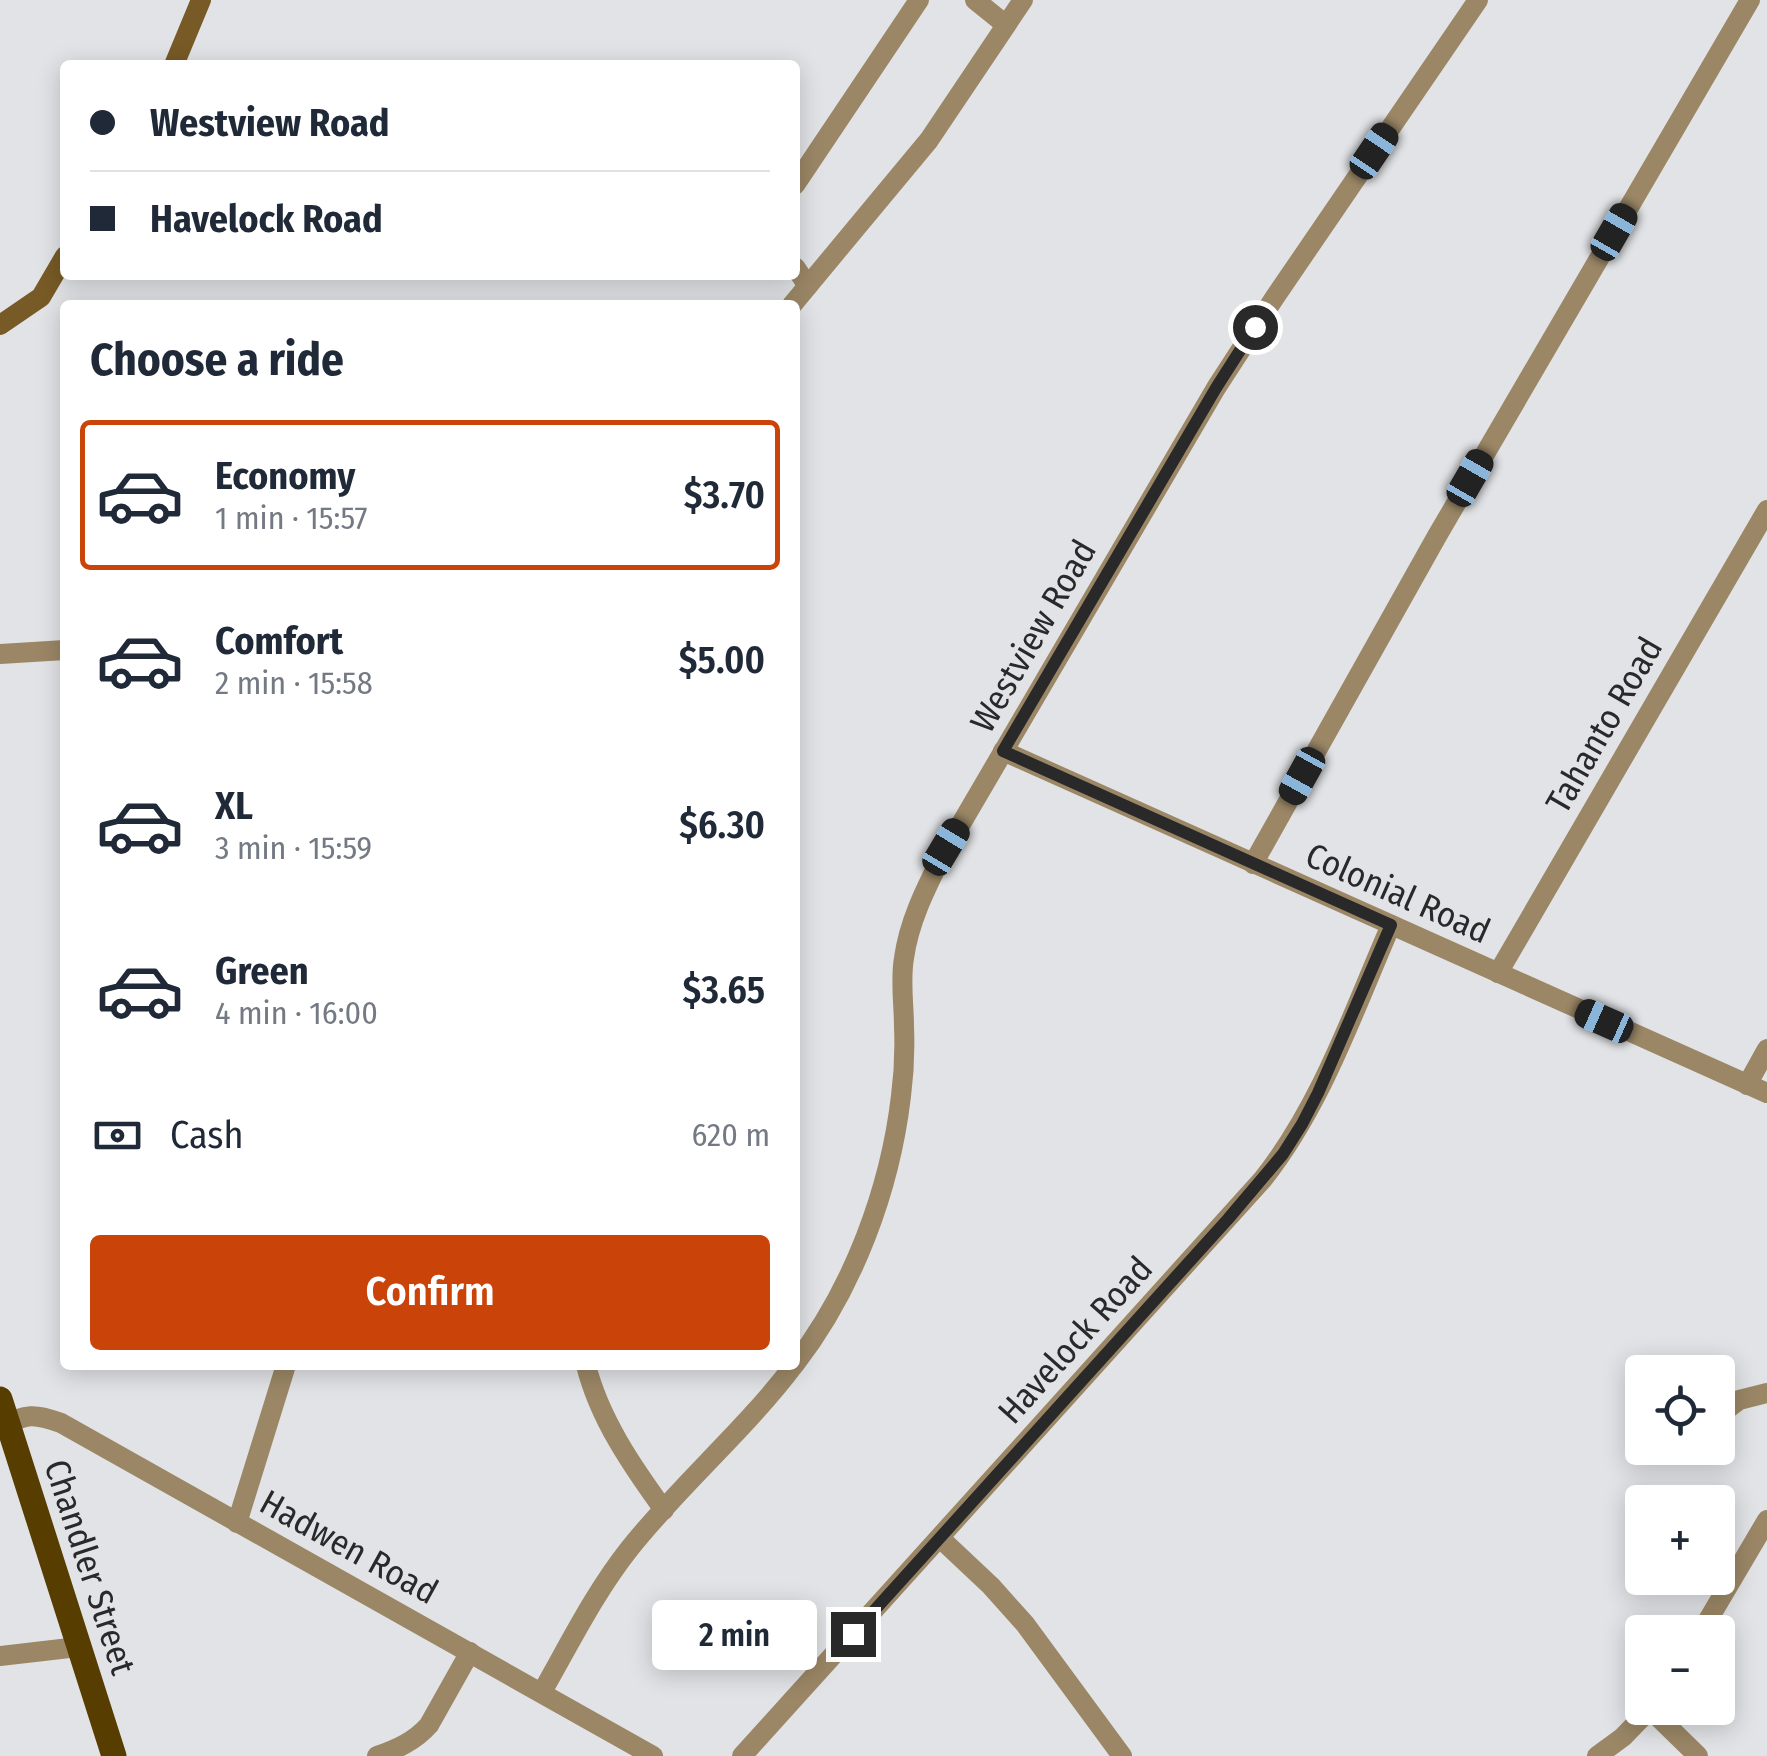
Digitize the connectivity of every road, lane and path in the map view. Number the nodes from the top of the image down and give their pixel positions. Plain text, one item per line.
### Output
1 (201, 0) edge
2 (919, 0) edge
3 (975, 0) edge
4 (1023, 0) edge
5 (1478, 0) edge
6 (1750, 0) edge
7 (1006, 24) junction
8 (176, 60) edge
9 (800, 178) edge
10 (60, 264) edge
11 (800, 274) edge
12 (808, 286) junction
13 (796, 300) edge
14 (0, 325) edge
15 (1767, 510) edge
16 (60, 650) edge
17 (0, 654) edge
18 (1003, 751) junction
19 (1253, 864) junction
20 (1391, 925) junction
21 (1498, 973) junction
22 (1767, 1050) edge
23 (1747, 1085) junction
24 (1767, 1094) edge
25 (800, 1357) edge
26 (285, 1370) edge
27 (587, 1370) edge
28 (791, 1370) edge
29 (1767, 1393) edge
30 (1735, 1403) edge
31 (2, 1416) edge
32 (664, 1510) junction
33 (1767, 1520) edge
34 (238, 1522) junction
35 (940, 1538) junction
36 (1711, 1615) edge
37 (78, 1647) junction
38 (470, 1652) junction
39 (0, 1656) edge
40 (542, 1692) junction
41 (1635, 1725) edge
42 (1668, 1725) edge
43 (114, 1756) edge
44 (377, 1756) edge
45 (654, 1756) edge
46 (742, 1756) edge
47 (1122, 1756) edge
48 (1597, 1756) edge
49 (1698, 1756) edge

1 - 8 street
2 - 9 street
3 - 7 street
4 - 7 street
5 - 18 street, Westview Road
6 - 19 street
7 - 12 street
10 - 14 street
11 - 12 street
12 - 13 street
15 - 21 street, Tahanto Road
16 - 17 street
18 - 19 street, Colonial Road
18 - 25 street, Westview Road
19 - 20 street, Colonial Road
20 - 21 street, Colonial Road
20 - 35 street, Havelock Road
21 - 23 street, Colonial Road
22 - 23 street
23 - 24 street, Colonial Road
26 - 34 street
27 - 32 street
28 - 32 street, Westview Road
29 - 30 street
31 - 34 street, Hadwen Road
31 - 37 main road, Chandler Street
32 - 40 street, Westview Road
33 - 36 street
34 - 38 street, Hadwen Road
35 - 46 street, Havelock Road
35 - 47 street
37 - 39 street
37 - 43 main road, Chandler Street
38 - 40 street, Hadwen Road
38 - 44 street
40 - 45 street, Hadwen Road
41 - 48 street
42 - 49 street

